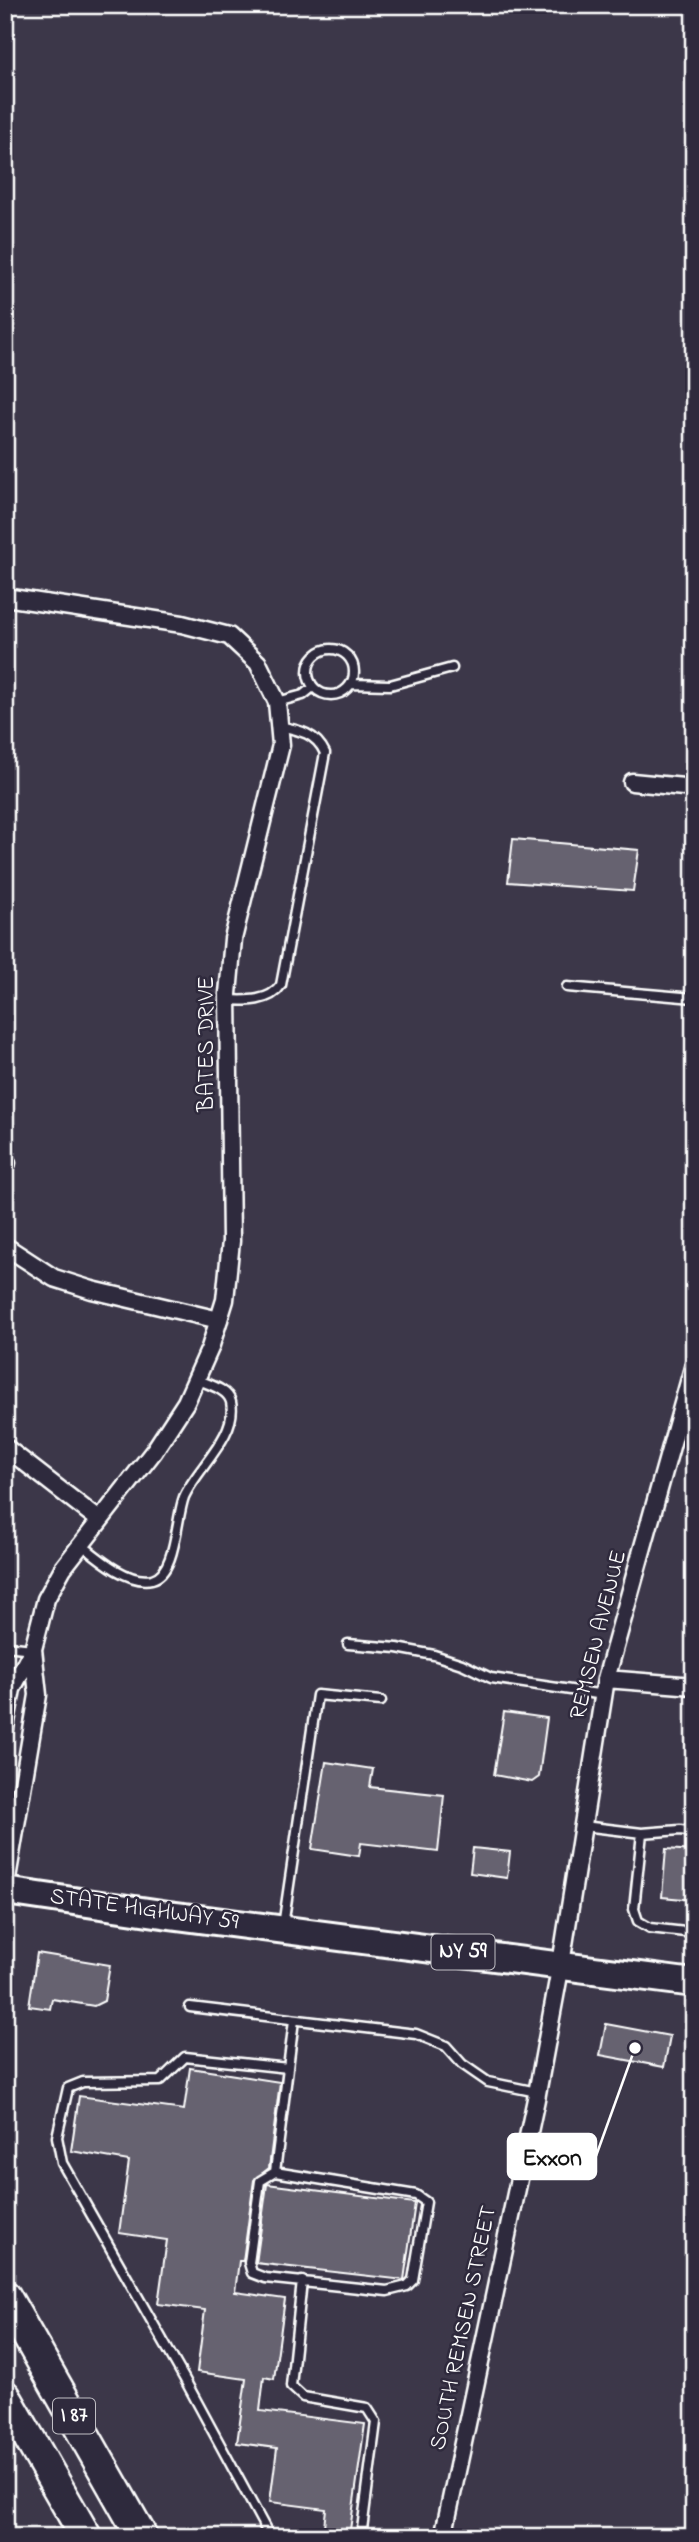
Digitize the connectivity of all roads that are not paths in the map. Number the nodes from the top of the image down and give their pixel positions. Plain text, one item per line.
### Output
1 (5, 597) edge
2 (452, 668) dead end
3 (351, 684) junction
4 (313, 687) junction
5 (277, 702) junction
6 (279, 726) junction
7 (632, 782) dead end
8 (694, 788) edge
9 (567, 987) dead end
10 (694, 998) edge
11 (228, 1000) junction
12 (5, 1246) edge
13 (219, 1320) junction
14 (694, 1364) edge
15 (196, 1379) junction
16 (5, 1447) edge
17 (99, 1520) junction
18 (81, 1544) junction
19 (348, 1644) dead end
20 (5, 1646) edge
21 (33, 1649) junction
22 (694, 1686) edge
23 (605, 1687) junction
24 (381, 1701) dead end
25 (5, 1728) edge
26 (583, 1826) junction
27 (694, 1832) edge
28 (642, 1833) junction
29 (5, 1890) edge
30 (283, 1929) junction
31 (694, 1933) edge
32 (561, 1964) junction
33 (694, 1983) edge
34 (190, 2007) dead end
35 (294, 2020) junction
36 (288, 2068) junction
37 (537, 2092) junction
38 (275, 2172) junction
39 (302, 2281) junction
40 (5, 2296) edge
41 (5, 2396) edge
42 (86, 2537) edge
43 (142, 2537) edge
44 (270, 2537) edge
45 (361, 2537) edge
46 (443, 2537) edge

1 - 5 street, BATES DRIVE
2 - 3 lane
3 - 4 lane
3 - 4 lane
4 - 5 lane
5 - 6 street, BATES DRIVE
6 - 11 street, BATES DRIVE
6 - 11 lane
7 - 8 street
9 - 10 lane
11 - 13 street, BATES DRIVE
12 - 13 street
13 - 15 street, BATES DRIVE
14 - 23 street, REMSEN AVENUE
15 - 17 street, BATES DRIVE
15 - 18 lane
16 - 17 street
17 - 18 street, BATES DRIVE
18 - 21 street, BATES DRIVE
19 - 23 lane
20 - 21 lane
21 - 25 street, BATES DRIVE
21 - 29 street, BATES DRIVE
22 - 23 street
23 - 26 street, REMSEN AVENUE
24 - 30 lane
26 - 28 lane
26 - 32 street, REMSEN AVENUE
27 - 28 lane
28 - 31 lane
29 - 30 main road, STATE HIGHWAY 59 / NY 59
30 - 32 main road, NY 59
32 - 33 main road, NY 59
32 - 37 street, SOUTH REMSEN STREET
34 - 35 lane
35 - 36 lane
35 - 37 lane
36 - 38 lane
36 - 44 lane
37 - 46 street, SOUTH REMSEN STREET
38 - 39 lane
38 - 39 lane
39 - 45 lane
40 - 43 highway, I 87
41 - 42 highway, I 87

